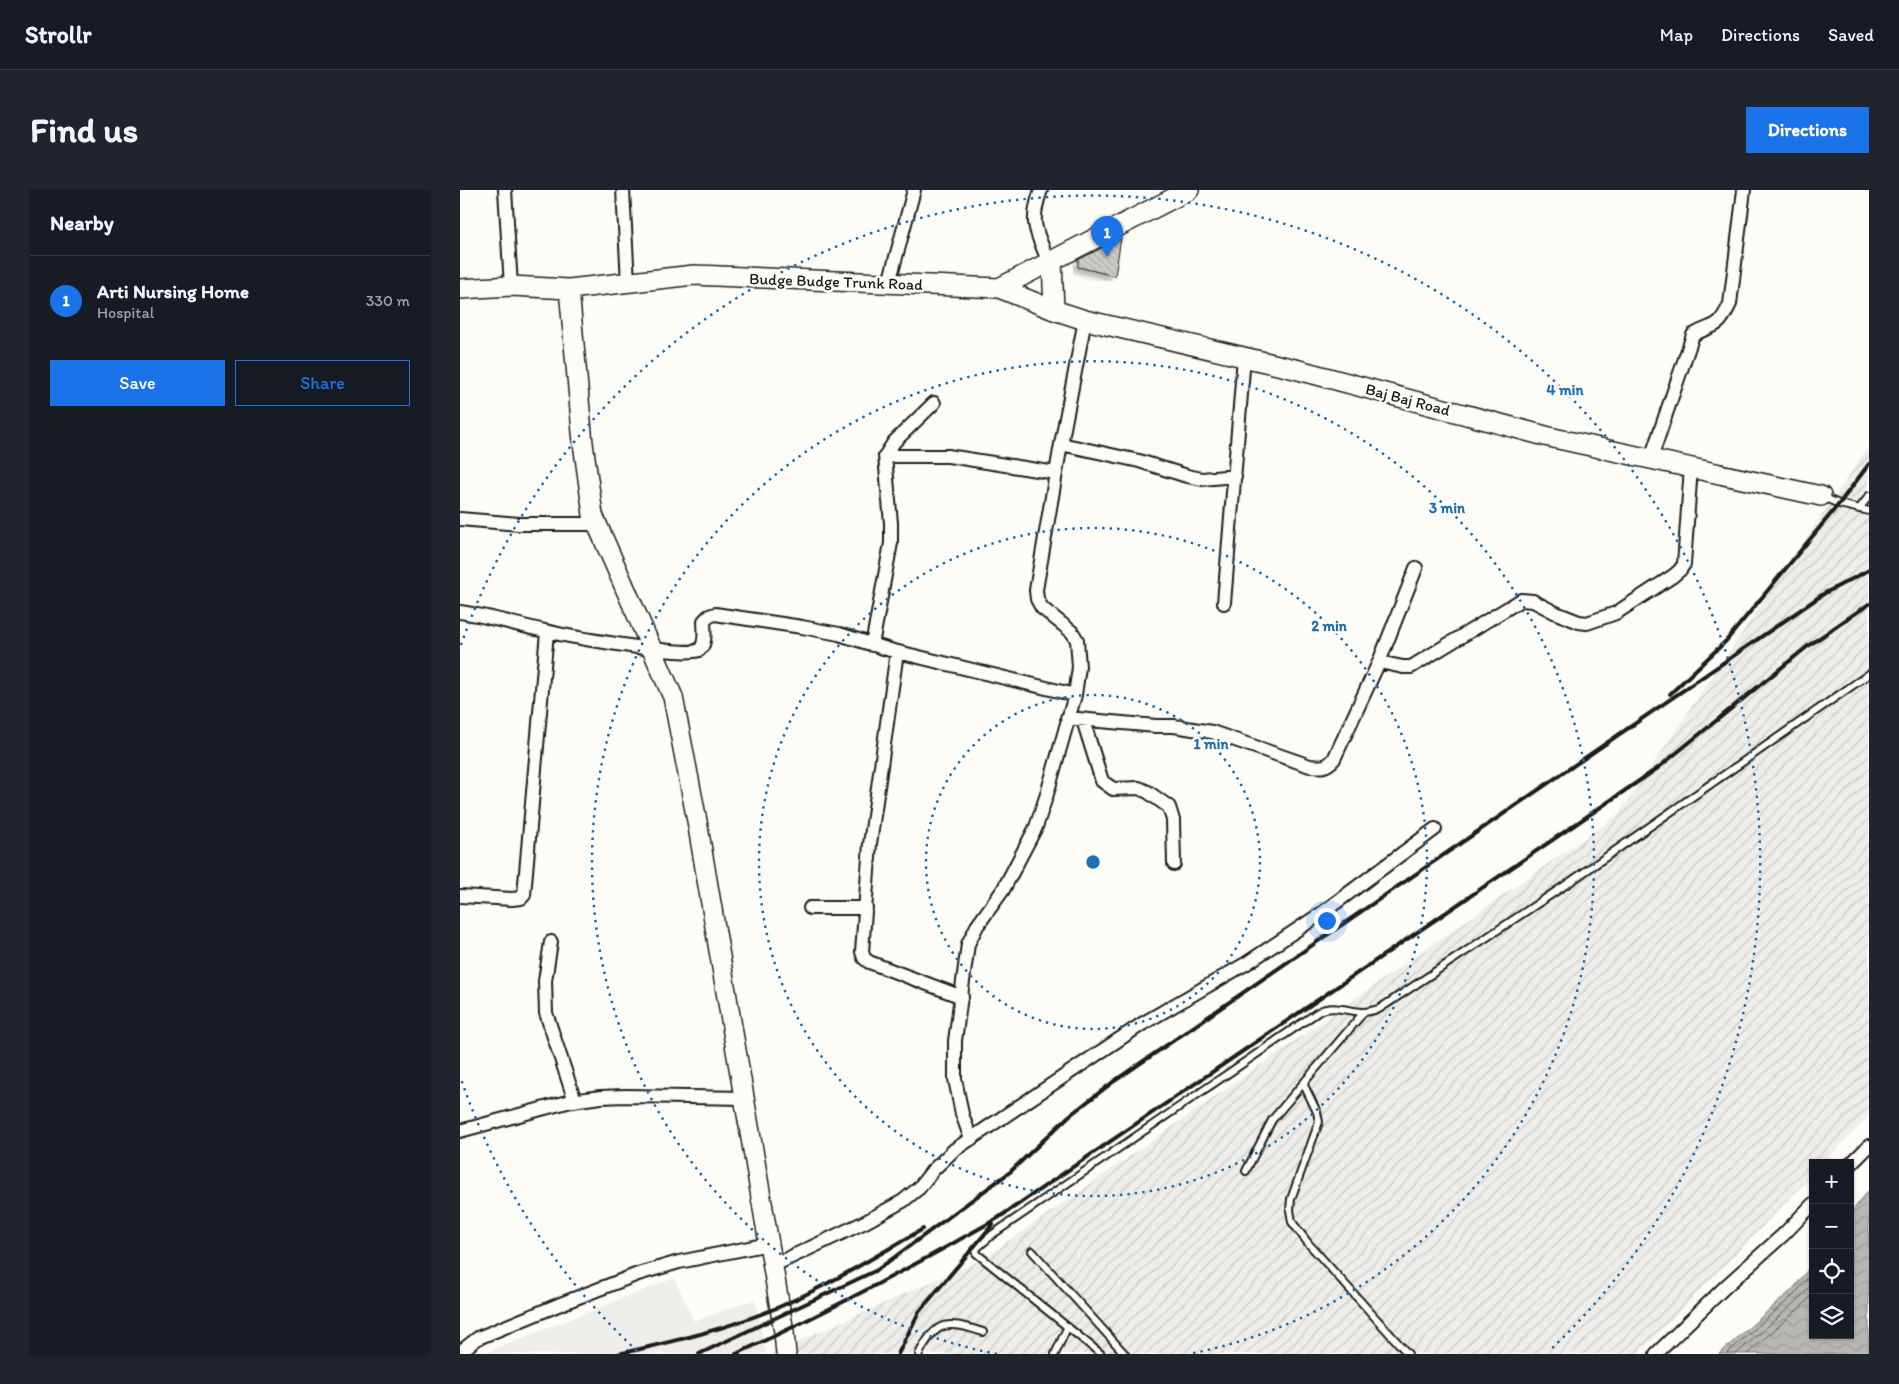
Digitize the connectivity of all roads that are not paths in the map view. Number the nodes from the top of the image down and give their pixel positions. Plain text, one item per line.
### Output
1 (505, 190) edge
2 (623, 190) edge
3 (914, 190) edge
4 (1041, 190) edge
5 (1190, 190) edge
6 (1744, 190) edge
7 (1050, 261) junction
8 (628, 282) junction
9 (890, 283) junction
10 (511, 286) junction
11 (998, 288) junction
12 (460, 289) edge
13 (569, 289) junction
14 (1054, 310) junction
15 (1085, 320) junction
16 (1244, 357) junction
17 (934, 404) dead end
18 (1061, 444) junction
19 (885, 456) junction
20 (1651, 458) junction
21 (1691, 467) junction
22 (1056, 473) junction
23 (1235, 476) junction
24 (1821, 496) joint
25 (1869, 496) edge
26 (1859, 509) junction
27 (1869, 511) edge
28 (460, 519) edge
29 (597, 524) junction
30 (1416, 568) dead end
31 (1224, 603) dead end
32 (460, 612) edge
33 (547, 632) junction
34 (872, 644) junction
35 (652, 649) junction
36 (898, 652) junction
37 (1379, 662) junction
38 (1869, 674) edge
39 (1075, 695) junction
40 (1067, 718) junction
41 (1083, 720) junction
42 (1434, 829) dead end
43 (1174, 864) dead end
44 (460, 896) edge
45 (810, 908) dead end
46 (866, 908) junction
47 (551, 942) dead end
48 (962, 998) junction
49 (1364, 1012) junction
50 (1303, 1083) junction
51 (744, 1098) junction
52 (575, 1101) junction
53 (460, 1131) edge
54 (971, 1139) junction
55 (1869, 1146) edge
56 (1854, 1161) edge
57 (1246, 1171) dead end
58 (1809, 1208) edge
59 (769, 1244) junction
60 (1032, 1251) dead end
61 (772, 1266) junction
62 (1067, 1328) junction
63 (983, 1332) dead end
64 (460, 1352) edge
65 (786, 1354) edge
66 (919, 1354) edge
67 (1055, 1354) edge
68 (1102, 1354) edge
69 (1125, 1354) edge
70 (1408, 1354) edge
71 (1656, 1354) edge

1 - 10 street
2 - 8 street
3 - 9 street
4 - 7 street
5 - 7 main road, Budge Budge Trunk Road
6 - 20 street
7 - 11 main road, Budge Budge Trunk Road
7 - 14 main road
8 - 9 main road, Budge Budge Trunk Road
8 - 13 main road, Budge Budge Trunk Road
9 - 11 main road, Budge Budge Trunk Road
10 - 12 main road, Budge Budge Trunk Road
10 - 13 main road, Budge Budge Trunk Road
11 - 14 main road, Baj Baj Road
13 - 29 main road
14 - 15 main road, Baj Baj Road
15 - 16 main road, Baj Baj Road
15 - 18 street
16 - 20 main road, Baj Baj Road
16 - 23 street
17 - 19 street
18 - 22 street
18 - 23 street
19 - 22 street
19 - 34 street
20 - 21 main road, Baj Baj Road
21 - 24 main road, Baj Baj Road
21 - 37 street
22 - 39 street
23 - 31 street
24 - 26 lane
25 - 26 lane
26 - 27 lane
28 - 29 street
29 - 35 main road
30 - 37 street
32 - 33 street
33 - 35 street
33 - 44 street
34 - 35 street
34 - 36 street
35 - 51 main road
36 - 39 street
36 - 46 street
37 - 41 street
38 - 49 lane
39 - 40 street
40 - 41 street
40 - 48 street
41 - 43 street
42 - 54 street
45 - 46 street
46 - 48 street
47 - 52 street
48 - 54 street
49 - 50 lane
49 - 62 lane
50 - 57 lane
50 - 70 lane
51 - 52 street
51 - 59 main road
52 - 53 street
54 - 61 street
55 - 56 street
58 - 71 street
59 - 61 main road
59 - 64 street
60 - 69 lane
61 - 65 main road
62 - 67 lane
62 - 68 lane
63 - 66 lane

